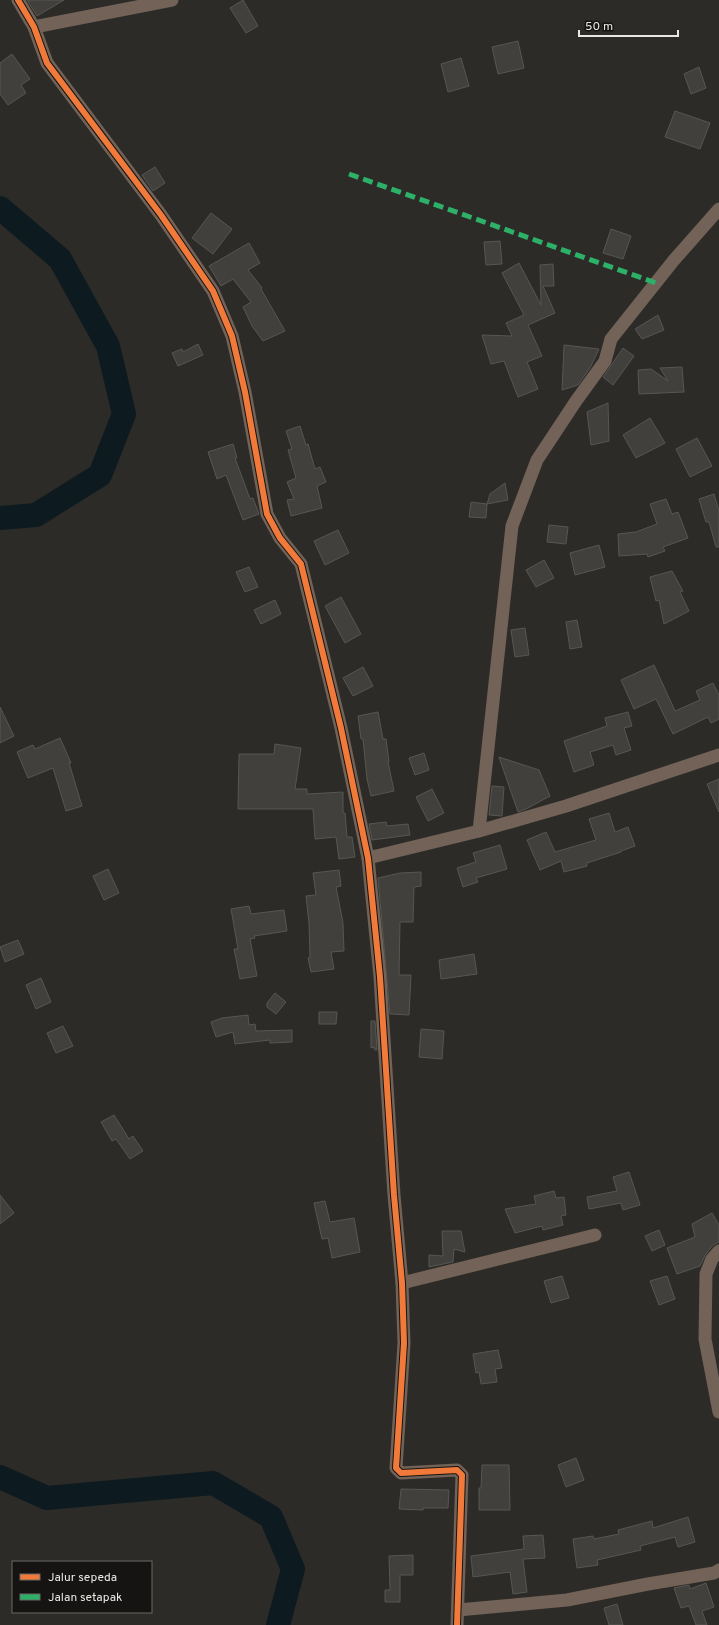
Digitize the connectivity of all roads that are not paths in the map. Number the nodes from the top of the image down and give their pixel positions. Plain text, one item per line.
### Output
1 (18, 0) edge
2 (172, 0) edge
3 (34, 27) junction
4 (719, 209) edge
5 (719, 755) edge
6 (479, 831) junction
7 (368, 858) junction
8 (596, 1235) dead end
9 (719, 1251) edge
10 (402, 1283) junction
11 (719, 1412) edge
12 (719, 1570) edge
13 (458, 1610) junction
14 (457, 1625) edge

1 - 3 street
2 - 3 street
3 - 7 street
4 - 6 street
5 - 6 street
6 - 7 street
7 - 10 street
8 - 10 street
9 - 11 street
10 - 13 street
12 - 13 street
13 - 14 street

